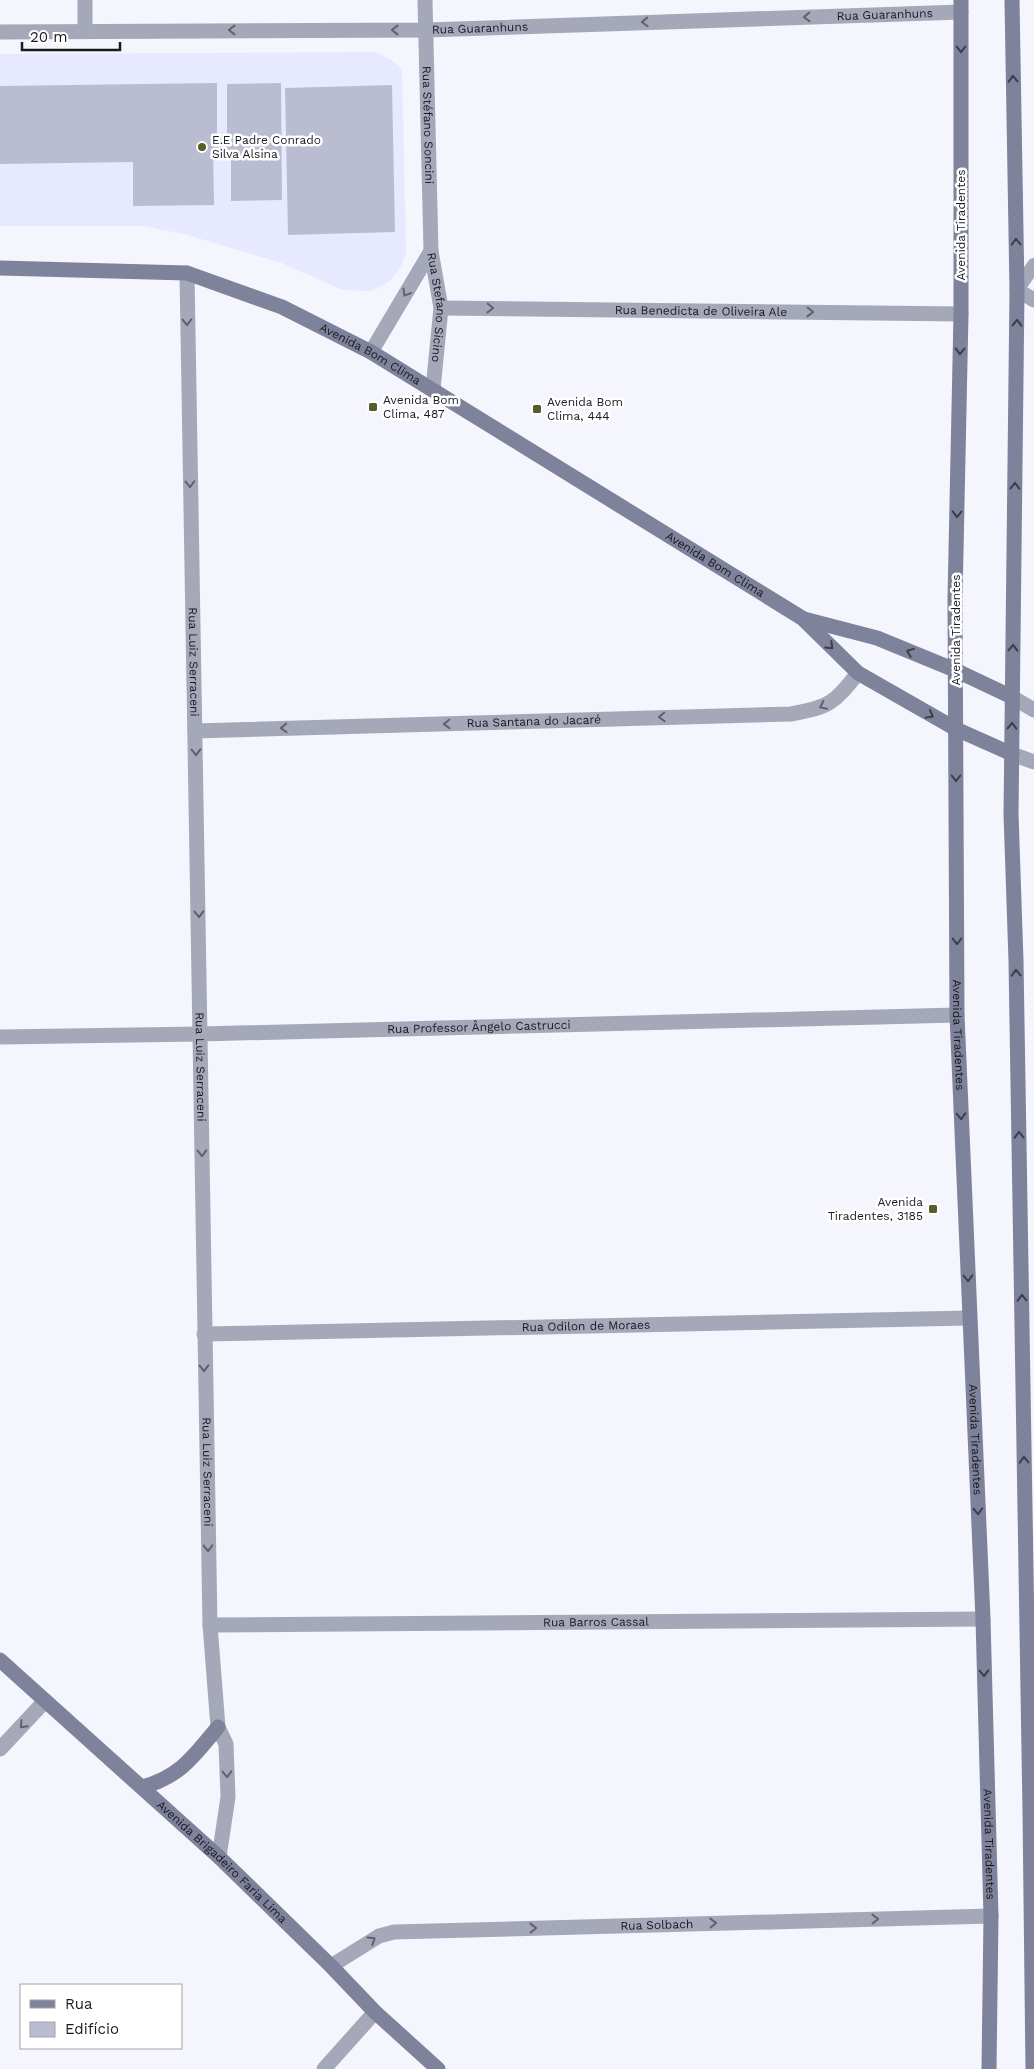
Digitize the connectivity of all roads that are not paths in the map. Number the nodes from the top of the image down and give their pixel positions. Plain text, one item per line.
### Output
1 (85, 0) edge
2 (425, 0) edge
3 (1012, 0) edge
4 (961, 6) edge
5 (85, 30) junction
6 (426, 30) junction
7 (0, 32) edge
8 (431, 251) junction
9 (1034, 265) edge
10 (0, 268) edge
11 (187, 273) junction
12 (1017, 290) junction
13 (1034, 300) edge
14 (441, 308) junction
15 (961, 314) junction
16 (371, 352) junction
17 (433, 389) junction
18 (802, 618) junction
19 (956, 670) junction
20 (858, 673) junction
21 (1012, 697) junction
22 (1034, 710) edge
23 (956, 730) junction
24 (195, 731) junction
25 (1012, 754) junction
26 (1034, 762) edge
27 (958, 1015) junction
28 (201, 1034) junction
29 (0, 1036) edge
30 (969, 1318) junction
31 (204, 1334) junction
32 (1034, 1483) edge
33 (1025, 1496) junction
34 (983, 1618) junction
35 (210, 1625) junction
36 (0, 1660) edge
37 (45, 1701) junction
38 (218, 1727) junction
39 (0, 1749) edge
40 (142, 1787) junction
41 (219, 1857) junction
42 (991, 1916) junction
43 (331, 1966) junction
44 (375, 2012) junction
45 (324, 2069) edge
46 (438, 2069) edge
47 (988, 2069) edge
48 (1033, 2069) edge

1 - 5 street
2 - 6 street, Rua Stéfano Soncini
12 -> 3 main road
4 -> 6 street, Rua Guaranhuns
4 -> 15 main road, Avenida Tiradentes
6 -> 5 street, Rua Guaranhuns
5 - 7 street, Rua Guaranhuns
6 - 8 street, Rua Stéfano Soncini
8 - 14 street, Rua Stefano Sicino
8 -> 16 street, Rua Stefano Sicino
9 - 12 lane
10 - 11 main road, Avenida Bom Clima
11 - 16 main road, Avenida Bom Clima
11 -> 24 street, Rua Luiz Serraceni
12 - 13 street
21 -> 12 main road
14 -> 15 street, Rua Benedicta de Oliveira Ale
14 - 17 street, Rua Stefano Sicino
15 -> 19 main road, Avenida Tiradentes
16 - 17 main road, Avenida Bom Clima
17 - 18 main road, Avenida Bom Clima
19 -> 18 main road, Avenida Bom Clima
18 -> 20 main road, Avenida Bom Clima
19 - 21 main road, Avenida Bom Clima
19 - 23 main road, Avenida Tiradentes
20 -> 23 main road, Avenida Bom Clima
20 -> 24 street, Rua Santana do Jacaré
21 - 22 street, Avenida Bom Clima
25 -> 21 main road
23 - 25 main road, Avenida Bom Clima
23 -> 27 main road, Avenida Tiradentes
24 -> 28 street, Rua Luiz Serraceni
25 - 26 street, Avenida Bom Clima
33 -> 25 main road
27 - 28 street, Rua Professor Ângelo Castrucci
27 -> 30 main road, Avenida Tiradentes
28 - 29 street, Rua Professor Ângelo Castrucci
28 -> 31 street, Rua Luiz Serraceni
30 - 31 street, Rua Odilon de Moraes
30 -> 34 main road, Avenida Tiradentes
31 -> 35 street, Rua Luiz Serraceni
32 - 33 lane
33 - 48 main road
34 - 35 street, Rua Barros Cassal
34 -> 42 main road, Avenida Tiradentes
35 - 38 street, Rua Luiz Serraceni
36 - 37 main road, Avenida Brigadeiro Faria Lima
37 -> 39 street
37 - 40 main road, Avenida Brigadeiro Faria Lima
38 - 40 main road
38 -> 41 street, Rua Luiz Serraceni
40 - 41 main road, Avenida Brigadeiro Faria Lima
41 - 43 main road, Avenida Brigadeiro Faria Lima
43 -> 42 street, Rua Solbach
42 - 47 main road, Avenida Tiradentes
43 - 44 main road, Avenida Brigadeiro Faria Lima
44 - 45 street
44 - 46 main road, Avenida Brigadeiro Faria Lima

